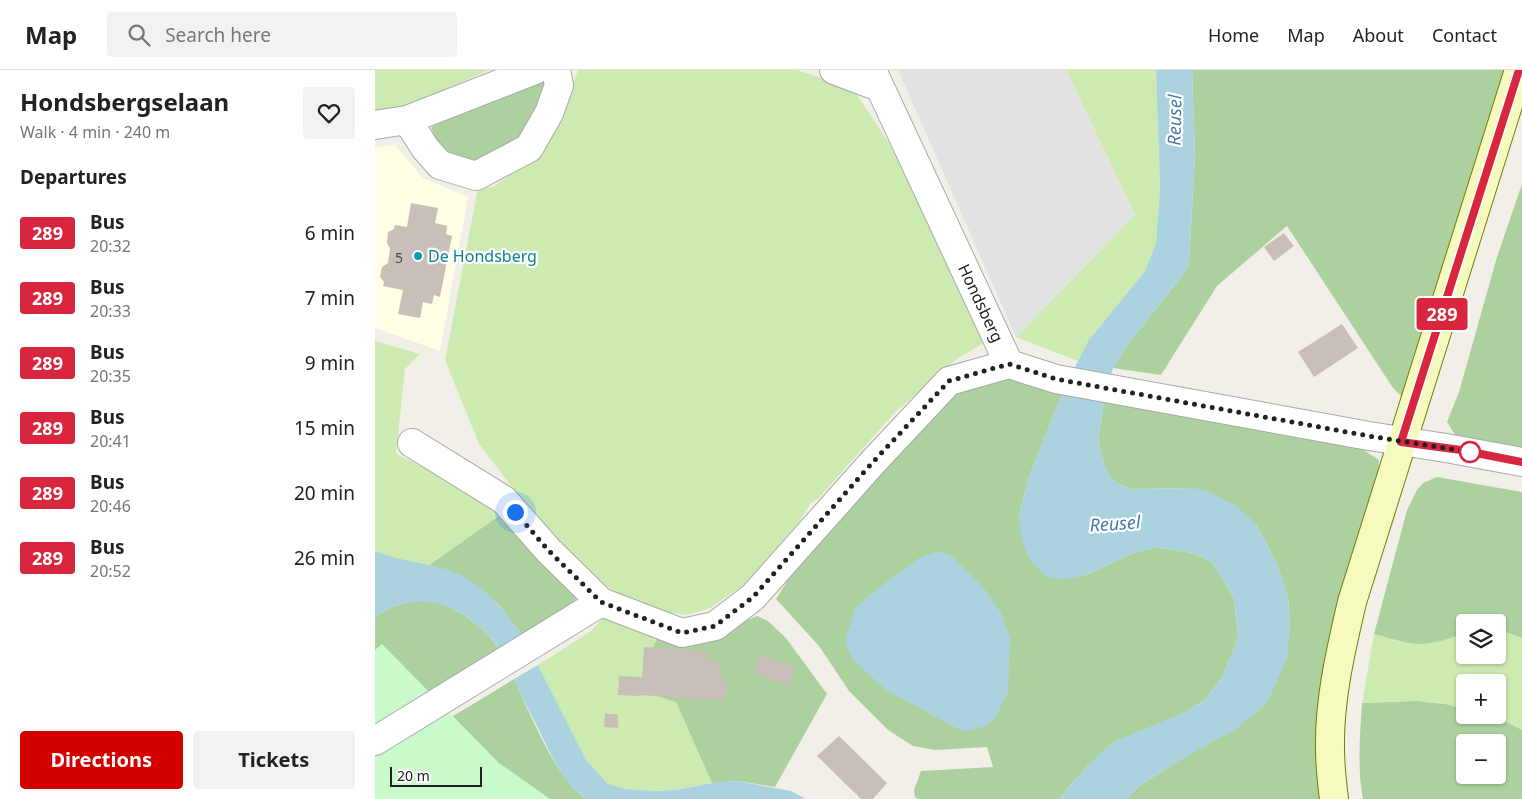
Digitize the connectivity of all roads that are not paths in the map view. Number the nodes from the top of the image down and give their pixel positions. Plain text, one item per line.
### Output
1 (535, 70) edge
2 (557, 70) edge
3 (834, 70) edge
4 (1519, 70) edge
5 (875, 78) edge
6 (407, 120) junction
7 (375, 125) edge
8 (1009, 364) junction
9 (1401, 442) junction
10 (412, 444) dead end
11 (1522, 462) edge
12 (601, 602) junction
13 (375, 741) edge
14 (1334, 799) edge

1 - 6 street
2 - 6 street
3 - 5 street
4 - 9 street
5 - 8 street, Hondsberg
6 - 7 street
8 - 9 street
8 - 12 street
9 - 11 street
9 - 14 street
10 - 12 street
12 - 13 street

